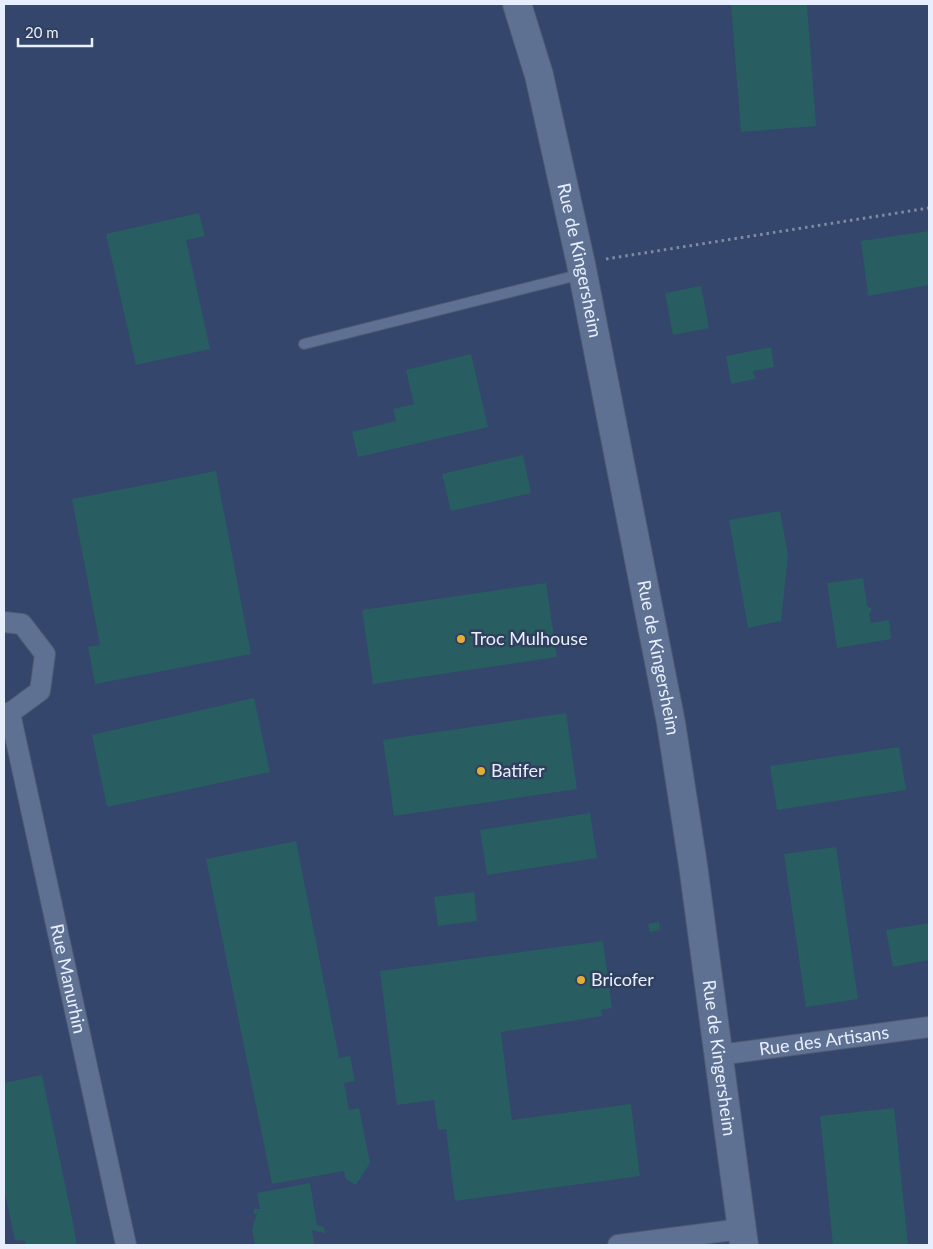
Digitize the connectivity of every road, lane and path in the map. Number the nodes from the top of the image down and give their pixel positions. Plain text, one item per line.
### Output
1 (518, 4) edge
2 (530, 4) edge
3 (539, 75) junction
4 (929, 208) edge
5 (582, 269) junction
6 (304, 344) dead end
7 (4, 622) edge
8 (7, 713) edge
9 (929, 1027) edge
10 (719, 1055) junction
11 (742, 1237) edge
12 (126, 1245) edge
13 (618, 1245) edge

1 - 3 main road, Rue de Kingersheim
2 - 3 main road, Rue de Kingersheim
3 - 5 main road, Rue de Kingersheim
4 - 5 path
5 - 6 lane
5 - 10 main road, Rue de Kingersheim
7 - 8 street
8 - 12 street, Rue Manurhin
9 - 10 street, Rue des Artisans
10 - 11 main road, Rue de Kingersheim
11 - 13 street

